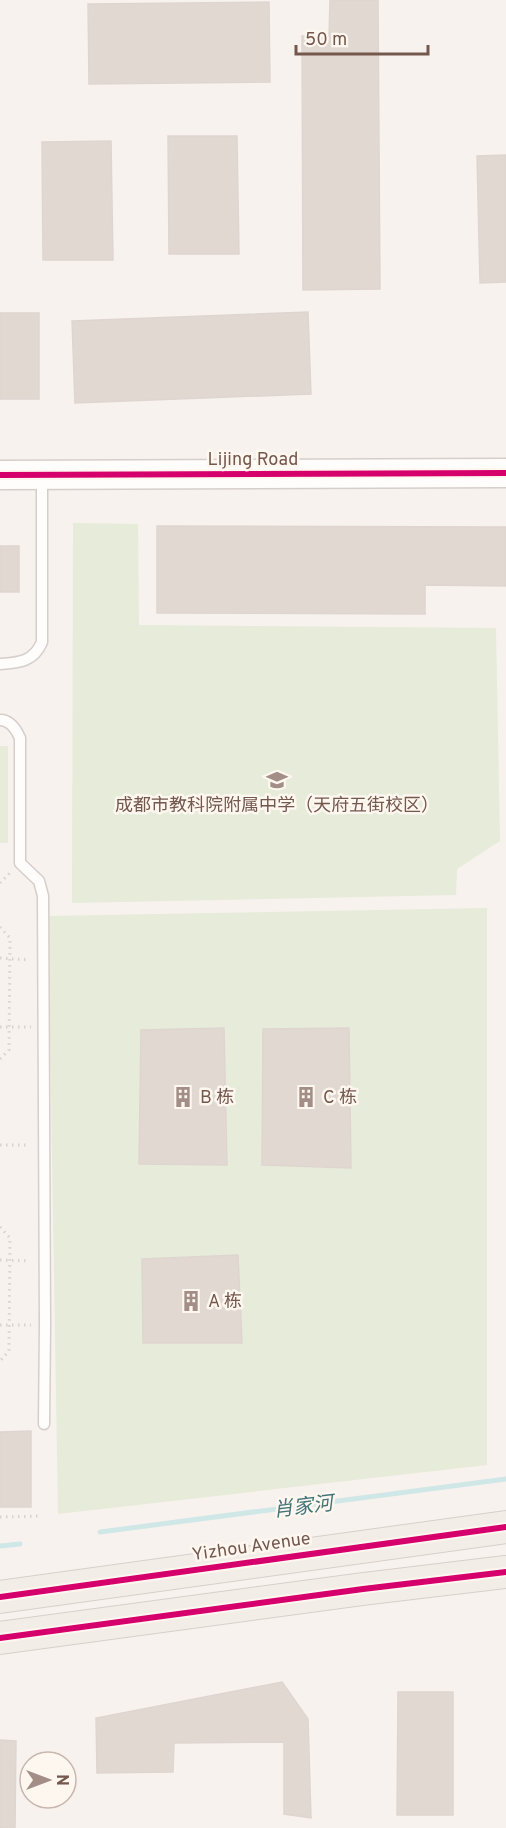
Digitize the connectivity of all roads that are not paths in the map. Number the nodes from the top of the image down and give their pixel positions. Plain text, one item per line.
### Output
1 (506, 472) edge
2 (0, 475) edge
3 (42, 475) junction
4 (0, 664) edge
5 (0, 720) edge
6 (44, 1424) dead end
7 (506, 1527) edge
8 (506, 1572) edge
9 (0, 1597) edge
10 (0, 1638) edge

1 - 3 street, Lijing Road
2 - 3 street, Lijing Road
3 - 4 lane
5 - 6 lane
7 - 9 main road, Yizhou Avenue
8 - 10 main road

